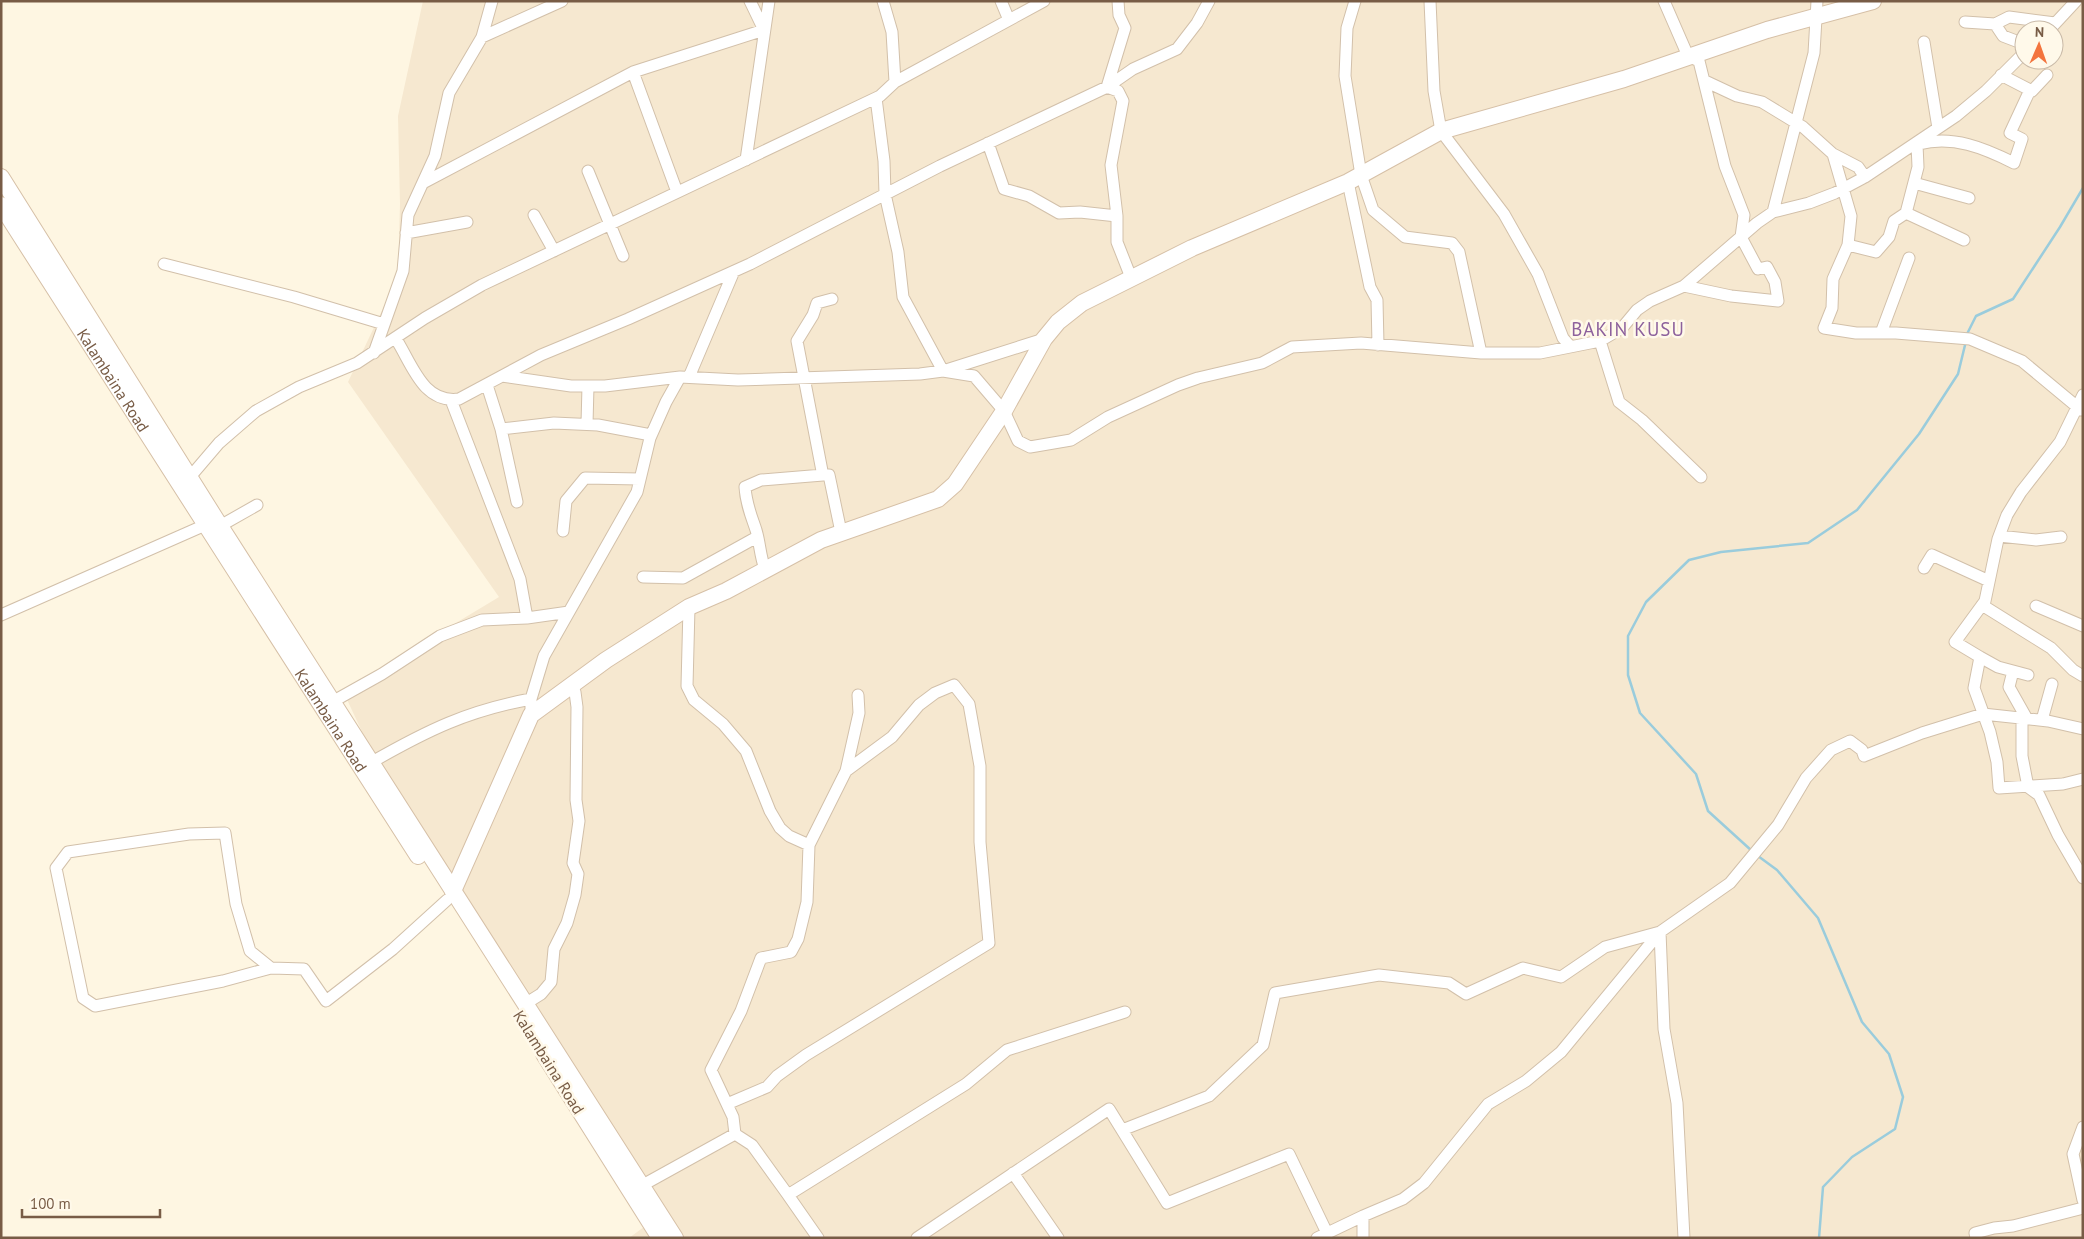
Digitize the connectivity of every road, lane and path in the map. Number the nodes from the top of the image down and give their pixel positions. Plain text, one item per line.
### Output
1 (492, 1) edge
2 (562, 1) edge
3 (750, 1) edge
4 (769, 1) edge
5 (883, 1) edge
6 (1001, 1) edge
7 (1044, 1) edge
8 (1118, 1) edge
9 (1209, 1) edge
10 (1355, 1) edge
11 (1430, 1) edge
12 (1664, 1) edge
13 (1874, 1) edge
14 (2076, 1) edge
15 (1817, 9) edge
16 (1009, 20) junction
17 (2022, 20) edge
18 (2058, 20) edge
19 (1965, 22) dead end
20 (1995, 24) junction
21 (764, 30) junction
22 (482, 38) junction
23 (2014, 40) edge
24 (1924, 42) dead end
25 (1688, 56) junction
26 (2014, 63) edge
27 (633, 72) junction
28 (2047, 74) dead end
29 (2001, 75) junction
30 (1704, 81) junction
31 (895, 82) junction
32 (1107, 87) junction
33 (2030, 90) junction
34 (876, 98) junction
35 (1794, 122) junction
36 (1938, 128) junction
37 (1441, 131) junction
38 (988, 142) junction
39 (1914, 145) junction
40 (1833, 154) junction
41 (746, 160) junction
42 (588, 170) dead end
43 (1864, 177) junction
44 (1, 178) edge
45 (1354, 178) junction
46 (423, 183) junction
47 (1914, 183) junction
48 (1842, 190) junction
49 (677, 192) junction
50 (885, 194) junction
51 (1969, 198) dead end
52 (1, 205) edge
53 (1773, 212) junction
54 (1906, 213) junction
55 (534, 215) dead end
56 (1117, 216) junction
57 (467, 222) dead end
58 (609, 225) junction
59 (406, 233) junction
60 (1741, 237) junction
61 (1964, 240) dead end
62 (1848, 245) junction
63 (554, 251) junction
64 (622, 256) dead end
65 (1909, 258) dead end
66 (164, 264) dead end
67 (734, 271) junction
68 (1132, 280) junction
69 (1684, 286) junction
70 (832, 299) dead end
71 (384, 324) junction
72 (1881, 334) junction
73 (396, 339) junction
74 (1044, 339) junction
75 (1600, 341) junction
76 (1378, 345) junction
77 (1570, 346) junction
78 (374, 353) junction
79 (1480, 353) junction
80 (943, 371) junction
81 (502, 376) junction
82 (684, 377) junction
83 (804, 378) junction
84 (487, 385) junction
85 (588, 386) junction
86 (2083, 395) edge
87 (451, 400) junction
88 (2080, 410) edge
89 (1004, 411) junction
90 (587, 424) junction
91 (500, 429) junction
92 (651, 435) junction
93 (823, 476) junction
94 (190, 477) junction
95 (1701, 477) dead end
96 (640, 479) junction
97 (517, 502) dead end
98 (257, 505) dead end
99 (214, 524) junction
100 (563, 531) dead end
101 (841, 532) junction
102 (1999, 536) junction
103 (757, 537) junction
104 (2061, 537) dead end
105 (1924, 568) dead end
106 (765, 569) junction
107 (644, 577) dead end
108 (1989, 581) junction
109 (1982, 605) junction
110 (2036, 606) dead end
111 (689, 607) junction
112 (569, 612) junction
113 (1, 615) edge
114 (527, 618) junction
115 (2083, 626) edge
116 (1980, 656) junction
117 (2014, 671) junction
118 (2028, 674) dead end
119 (2083, 676) edge
120 (2052, 684) dead end
121 (569, 686) junction
122 (858, 695) dead end
123 (332, 702) junction
124 (531, 707) junction
125 (1983, 714) junction
126 (2024, 719) junction
127 (2042, 720) junction
128 (2083, 728) edge
129 (372, 762) junction
130 (846, 770) junction
131 (2083, 779) edge
132 (2028, 786) junction
133 (809, 845) junction
134 (2083, 878) edge
135 (450, 896) junction
136 (1660, 932) junction
137 (271, 968) junction
138 (526, 1004) junction
139 (1126, 1012) dead end
140 (727, 1104) junction
141 (2083, 1127) edge
142 (1122, 1130) junction
143 (735, 1134) junction
144 (1013, 1173) junction
145 (642, 1186) junction
146 (788, 1195) junction
147 (2083, 1200) edge
148 (2083, 1208) edge
149 (1363, 1216) junction
150 (934, 1227) junction
151 (1322, 1235) edge
152 (660, 1238) edge
153 (674, 1238) edge
154 (818, 1238) edge
155 (916, 1238) edge
156 (939, 1238) edge
157 (1058, 1238) edge
158 (1363, 1238) edge
159 (1684, 1238) edge
160 (1976, 1238) edge

1 - 22 street
2 - 22 street
3 - 21 street
4 - 21 street
5 - 31 street
6 - 16 street
7 - 16 street
8 - 32 street
9 - 32 street
10 - 45 street
11 - 37 street
12 - 25 street
13 - 15 main road
14 - 18 street
15 - 25 main road
15 - 35 street
16 - 31 street
17 - 20 street
19 - 20 street
20 - 23 street
21 - 27 street
21 - 41 street
22 - 46 street
24 - 36 street
25 - 30 street
25 - 37 main road
26 - 29 street
27 - 46 street
27 - 49 street
28 - 33 street
29 - 33 street
29 - 36 street
30 - 35 street
30 - 60 street
31 - 34 street
32 - 38 street
32 - 56 street
33 - 39 street
34 - 41 street
34 - 50 street
35 - 40 street
35 - 53 street
36 - 39 street
37 - 45 main road
37 - 77 street
38 - 50 street
38 - 56 street
39 - 43 street
39 - 47 street
40 - 43 street
40 - 48 street
41 - 49 street
42 - 58 street
43 - 48 street
44 - 94 main road
45 - 68 main road
45 - 76 street
45 - 79 street
46 - 59 street
47 - 51 street
47 - 54 street
48 - 53 street
48 - 62 street
49 - 58 street
50 - 67 street
50 - 80 street
52 - 99 main road, Kalambaina Road
53 - 60 street
54 - 61 street
54 - 62 street
55 - 63 street
56 - 68 street
57 - 59 street
58 - 63 street
58 - 64 street
59 - 71 street
60 - 69 street
60 - 69 street
62 - 72 street
63 - 73 street
65 - 72 street
66 - 71 street
67 - 81 street
67 - 82 street
68 - 74 main road
69 - 75 street
70 - 83 street
71 - 78 street
72 - 88 street
73 - 78 street
73 - 87 street
74 - 80 street
74 - 89 main road
75 - 77 street
75 - 95 street
76 - 79 street
76 - 89 street
77 - 79 street
78 - 94 street
80 - 83 street
80 - 89 street
81 - 84 street
81 - 85 street
82 - 83 street
82 - 85 street
82 - 92 street
83 - 93 street
84 - 87 street
84 - 91 street
85 - 90 street
86 - 88 street
87 - 114 street
88 - 102 street
89 - 101 main road
90 - 91 street
90 - 92 street
91 - 97 street
92 - 96 street
93 - 101 street
93 - 103 street
94 - 99 main road
96 - 100 street
96 - 112 street
98 - 99 street
99 - 113 street
99 - 123 main road
99 - 135 main road, Kalambaina Road
101 - 106 main road
102 - 104 street
102 - 108 street
103 - 106 street
103 - 107 street
105 - 108 street
106 - 111 main road
108 - 109 street
109 - 116 street
109 - 119 street
110 - 115 street
111 - 121 main road
111 - 133 street
112 - 114 street
112 - 124 street
114 - 123 street
116 - 117 street
116 - 125 street
117 - 118 street
117 - 126 street
120 - 127 street
121 - 124 main road
121 - 138 street
122 - 130 street
123 - 129 main road
124 - 129 street
124 - 135 main road
125 - 126 street
125 - 132 street
125 - 136 street
126 - 127 street
126 - 132 street
127 - 128 street
129 - 135 main road
130 - 133 street
130 - 140 street
131 - 132 street
132 - 134 street
133 - 140 street
135 - 137 street
135 - 138 main road
135 - 152 main road, Kalambaina Road
136 - 142 street
136 - 149 street
136 - 159 street
137 - 137 street
138 - 145 main road
139 - 146 street
140 - 143 street
141 - 147 street
142 - 144 street
142 - 151 street
143 - 145 street
143 - 146 street
144 - 150 street
144 - 157 street
145 - 153 main road
146 - 154 street
148 - 160 street
149 - 151 street
149 - 158 street
150 - 155 street
150 - 156 street

